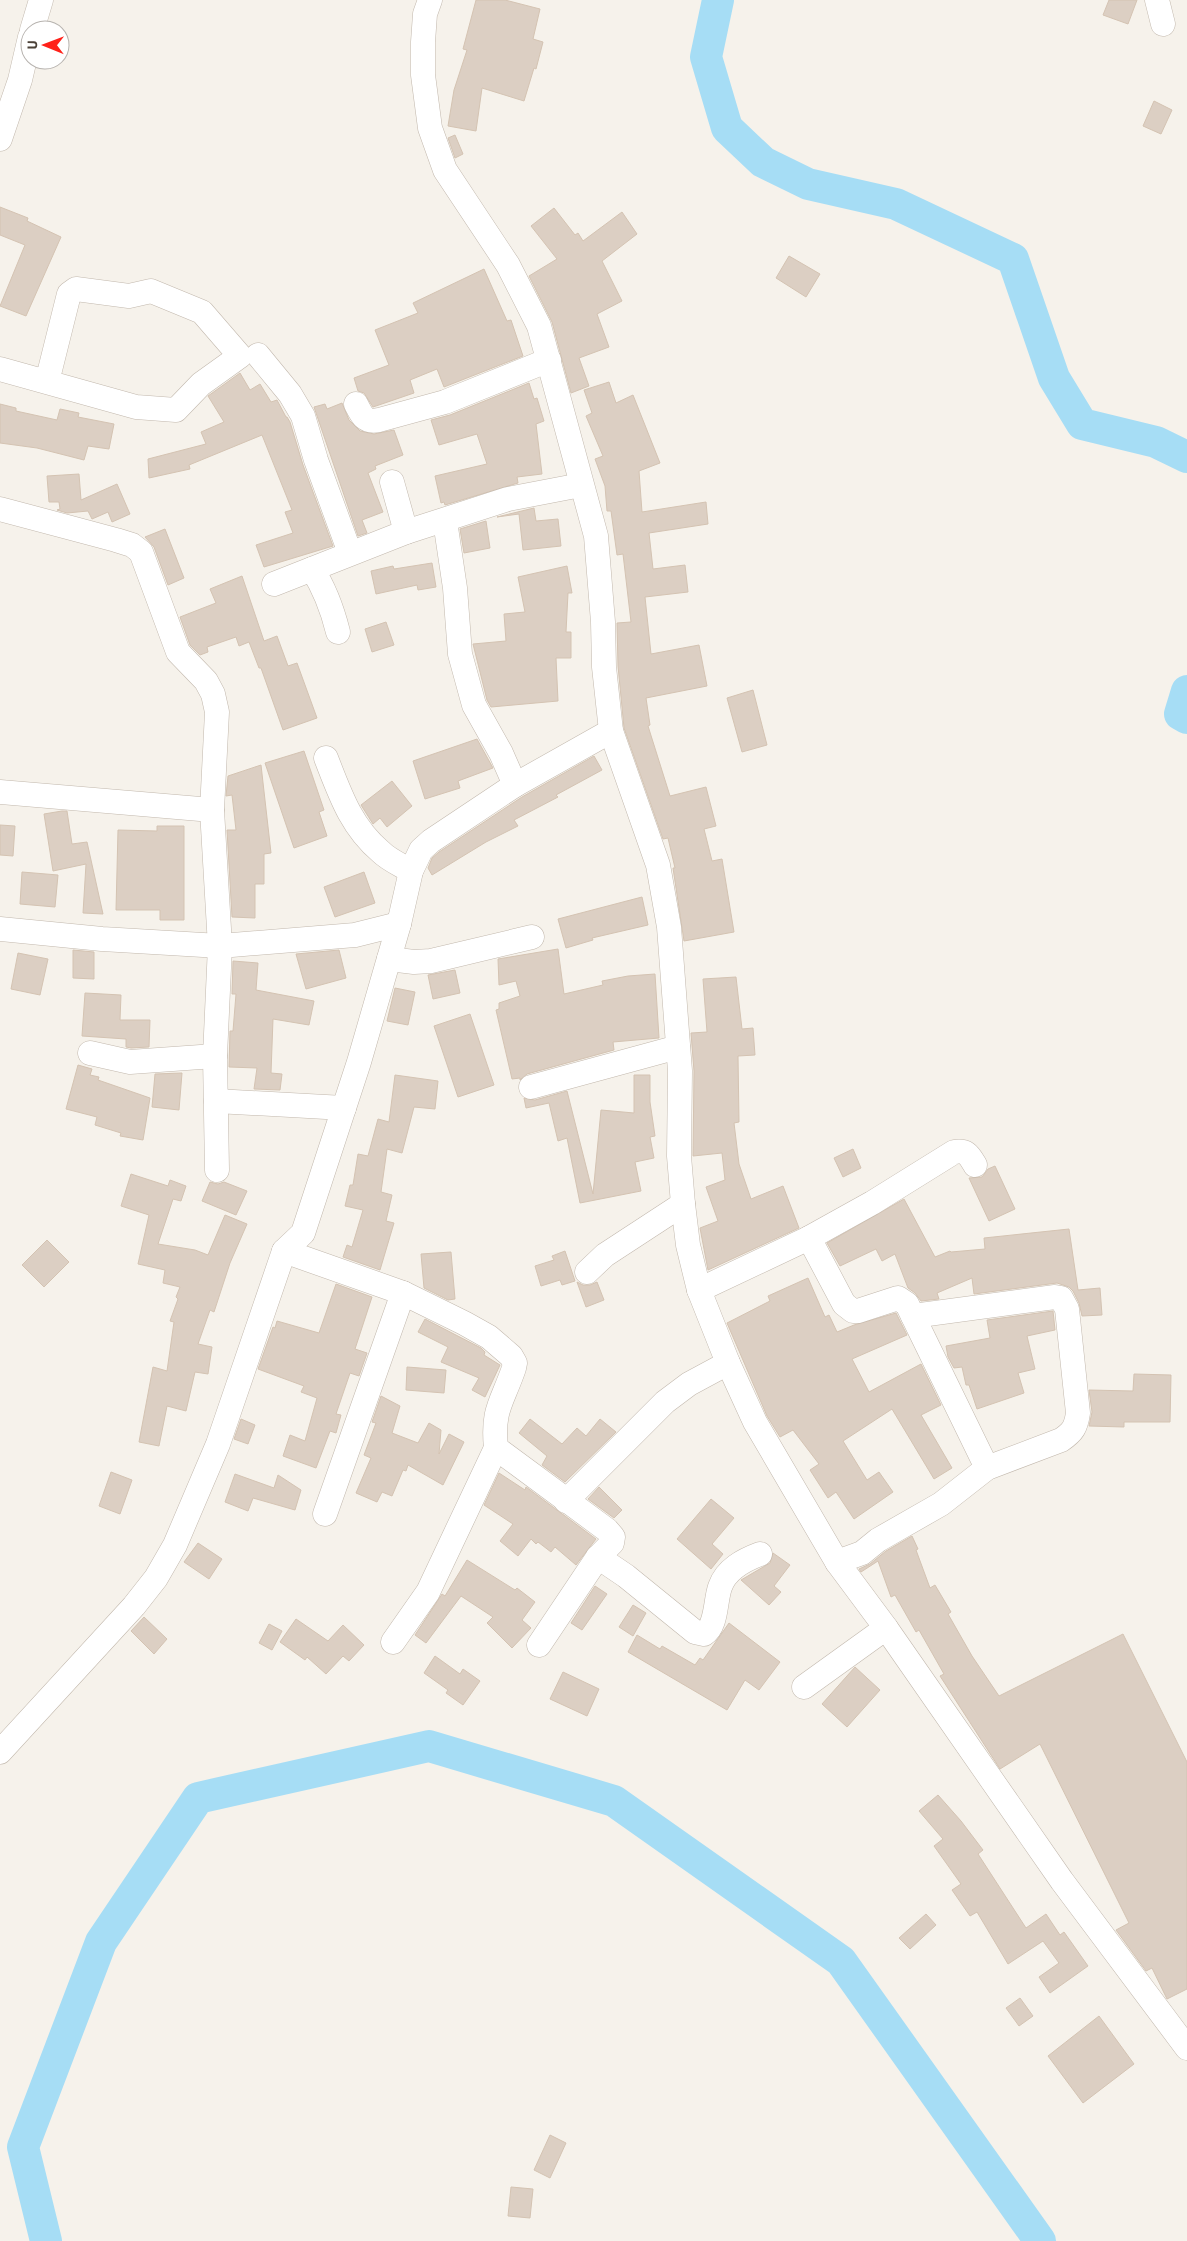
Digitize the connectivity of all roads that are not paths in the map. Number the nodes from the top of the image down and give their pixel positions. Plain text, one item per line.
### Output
1 (41, 0) edge
2 (430, 0) edge
3 (1157, 0) edge
4 (35, 20) edge
5 (1163, 24) dead end
6 (22, 70) edge
7 (0, 139) edge
8 (258, 355) dead end
9 (549, 360) junction
10 (0, 369) edge
11 (47, 382) junction
12 (356, 404) dead end
13 (392, 482) dead end
14 (580, 485) junction
15 (0, 509) edge
16 (444, 521) junction
17 (406, 532) junction
18 (350, 553) junction
19 (312, 569) junction
20 (274, 584) dead end
21 (338, 632) dead end
22 (611, 731) junction
23 (326, 758) dead end
24 (516, 786) junction
25 (0, 792) edge
26 (212, 810) junction
27 (411, 871) junction
28 (399, 924) junction
29 (0, 929) edge
30 (532, 937) dead end
31 (220, 946) junction
32 (389, 959) junction
33 (678, 1047) junction
34 (90, 1053) dead end
35 (215, 1056) junction
36 (531, 1086) dead end
37 (216, 1101) junction
38 (344, 1108) junction
39 (975, 1165) dead end
40 (217, 1170) dead end
41 (683, 1204) junction
42 (809, 1238) junction
43 (284, 1251) junction
44 (587, 1272) dead end
45 (699, 1290) junction
46 (403, 1293) junction
47 (913, 1316) junction
48 (728, 1363) junction
49 (496, 1448) junction
50 (987, 1468) junction
51 (566, 1501) junction
52 (325, 1514) dead end
53 (760, 1554) dead end
54 (598, 1557) junction
55 (837, 1562) junction
56 (886, 1628) junction
57 (393, 1642) dead end
58 (539, 1645) dead end
59 (804, 1687) dead end
60 (0, 1752) edge
61 (1187, 2048) edge

1 - 4 street
2 - 9 street
3 - 5 street
6 - 7 street
8 - 18 street
9 - 12 street
9 - 14 street
10 - 11 street
11 - 11 street
13 - 17 street
14 - 16 street
14 - 22 street
15 - 26 street
16 - 17 street
16 - 24 street
17 - 18 street
18 - 19 street
19 - 20 street
19 - 21 street
22 - 24 street
22 - 33 street
23 - 27 street
24 - 27 street
25 - 26 street
26 - 31 street
27 - 28 street
28 - 31 street
28 - 32 street
29 - 31 street
30 - 32 street
31 - 35 street
32 - 38 street
33 - 36 street
33 - 41 street
34 - 35 street
35 - 37 street
37 - 38 street
37 - 40 street
38 - 43 street
39 - 42 street
41 - 44 street
41 - 45 street
42 - 45 street
42 - 47 street
43 - 46 street
43 - 60 street
45 - 48 street
46 - 49 street
46 - 52 street
47 - 50 street
47 - 50 street
48 - 51 street
48 - 55 street
49 - 51 street
49 - 57 street
50 - 55 street
51 - 54 street
53 - 54 street
54 - 58 street
55 - 56 street
56 - 59 street
56 - 61 street

